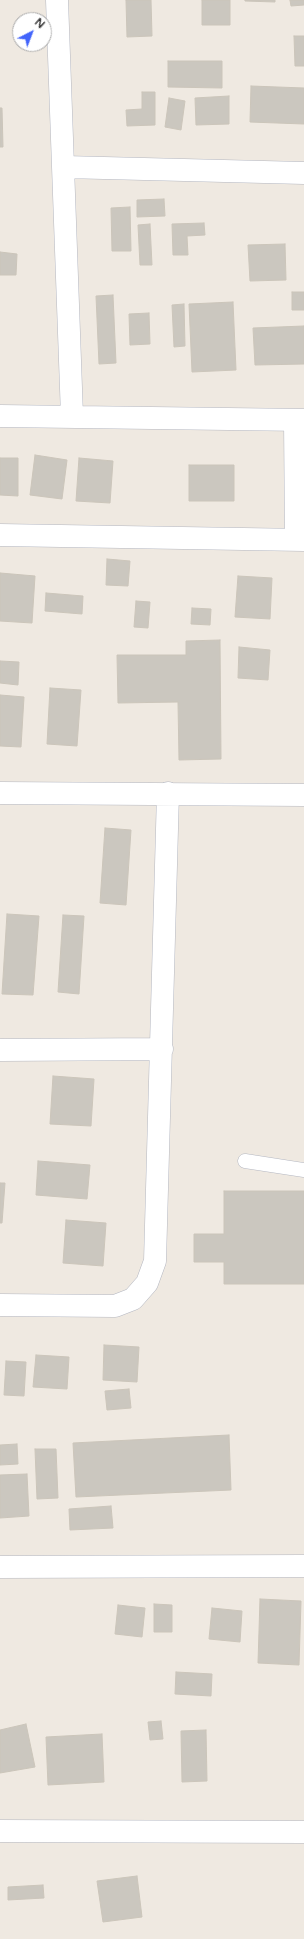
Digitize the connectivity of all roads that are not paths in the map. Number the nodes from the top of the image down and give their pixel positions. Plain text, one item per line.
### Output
1 (56, 0) edge
2 (64, 167) junction
3 (304, 173) edge
4 (0, 416) edge
5 (72, 416) junction
6 (300, 420) edge
7 (0, 535) edge
8 (300, 540) edge
9 (0, 792) edge
10 (168, 793) junction
11 (303, 793) edge
12 (0, 1050) edge
13 (162, 1050) junction
14 (245, 1161) dead end
15 (304, 1170) edge
16 (0, 1305) edge
17 (304, 1566) edge
18 (0, 1567) edge
19 (0, 1831) edge
20 (304, 1832) edge

1 - 2 street
2 - 3 street
2 - 5 street
4 - 5 street
5 - 6 street
6 - 8 street
7 - 8 street
9 - 10 street
10 - 11 street
10 - 13 street
12 - 13 street
13 - 16 street
14 - 15 lane
17 - 18 street
19 - 20 street

